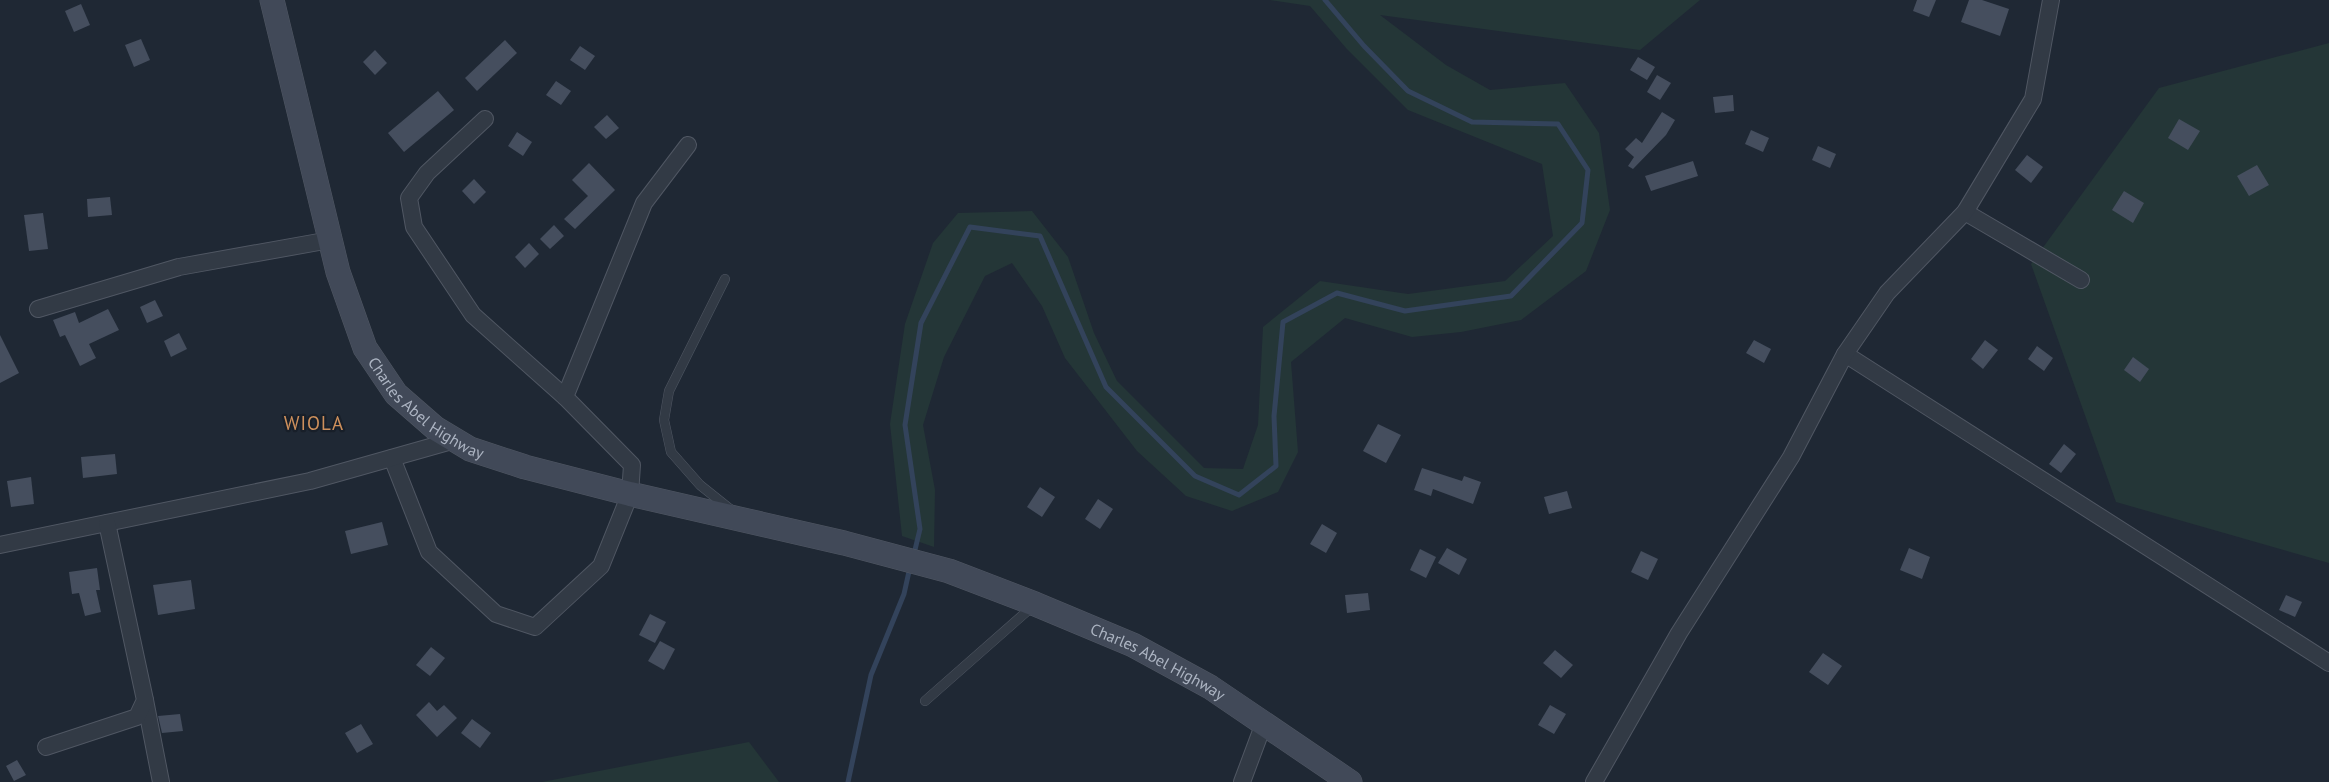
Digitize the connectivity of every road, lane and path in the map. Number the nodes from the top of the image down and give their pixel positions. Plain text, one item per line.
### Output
1 (272, 0) edge
2 (2051, 0) edge
3 (486, 119) dead end
4 (688, 145) dead end
5 (1965, 212) junction
6 (330, 240) junction
7 (725, 279) dead end
8 (2081, 280) dead end
9 (38, 309) dead end
10 (1845, 354) junction
11 (565, 398) junction
12 (454, 440) junction
13 (392, 458) junction
14 (630, 494) junction
15 (742, 518) junction
16 (107, 523) junction
17 (0, 545) edge
18 (1035, 604) junction
19 (2329, 663) edge
20 (145, 700) junction
21 (925, 701) dead end
22 (1264, 723) junction
23 (46, 747) dead end
24 (161, 782) edge
25 (1242, 782) edge
26 (1350, 782) edge
27 (1594, 782) edge

1 - 6 main road, Charles Abel Highway
2 - 5 street
3 - 11 street
4 - 11 street
5 - 8 street
5 - 10 street
6 - 9 street
6 - 12 main road, Charles Abel Highway
7 - 15 lane
10 - 19 street
10 - 27 street
11 - 14 street
12 - 13 street
12 - 14 main road, Charles Abel Highway
13 - 14 street
13 - 16 street
14 - 15 main road, Charles Abel Highway
15 - 18 main road, Charles Abel Highway
16 - 17 street
16 - 20 street
18 - 21 lane
18 - 22 main road, Charles Abel Highway
20 - 23 street
20 - 24 street
22 - 25 street
22 - 26 main road, Charles Abel Highway

